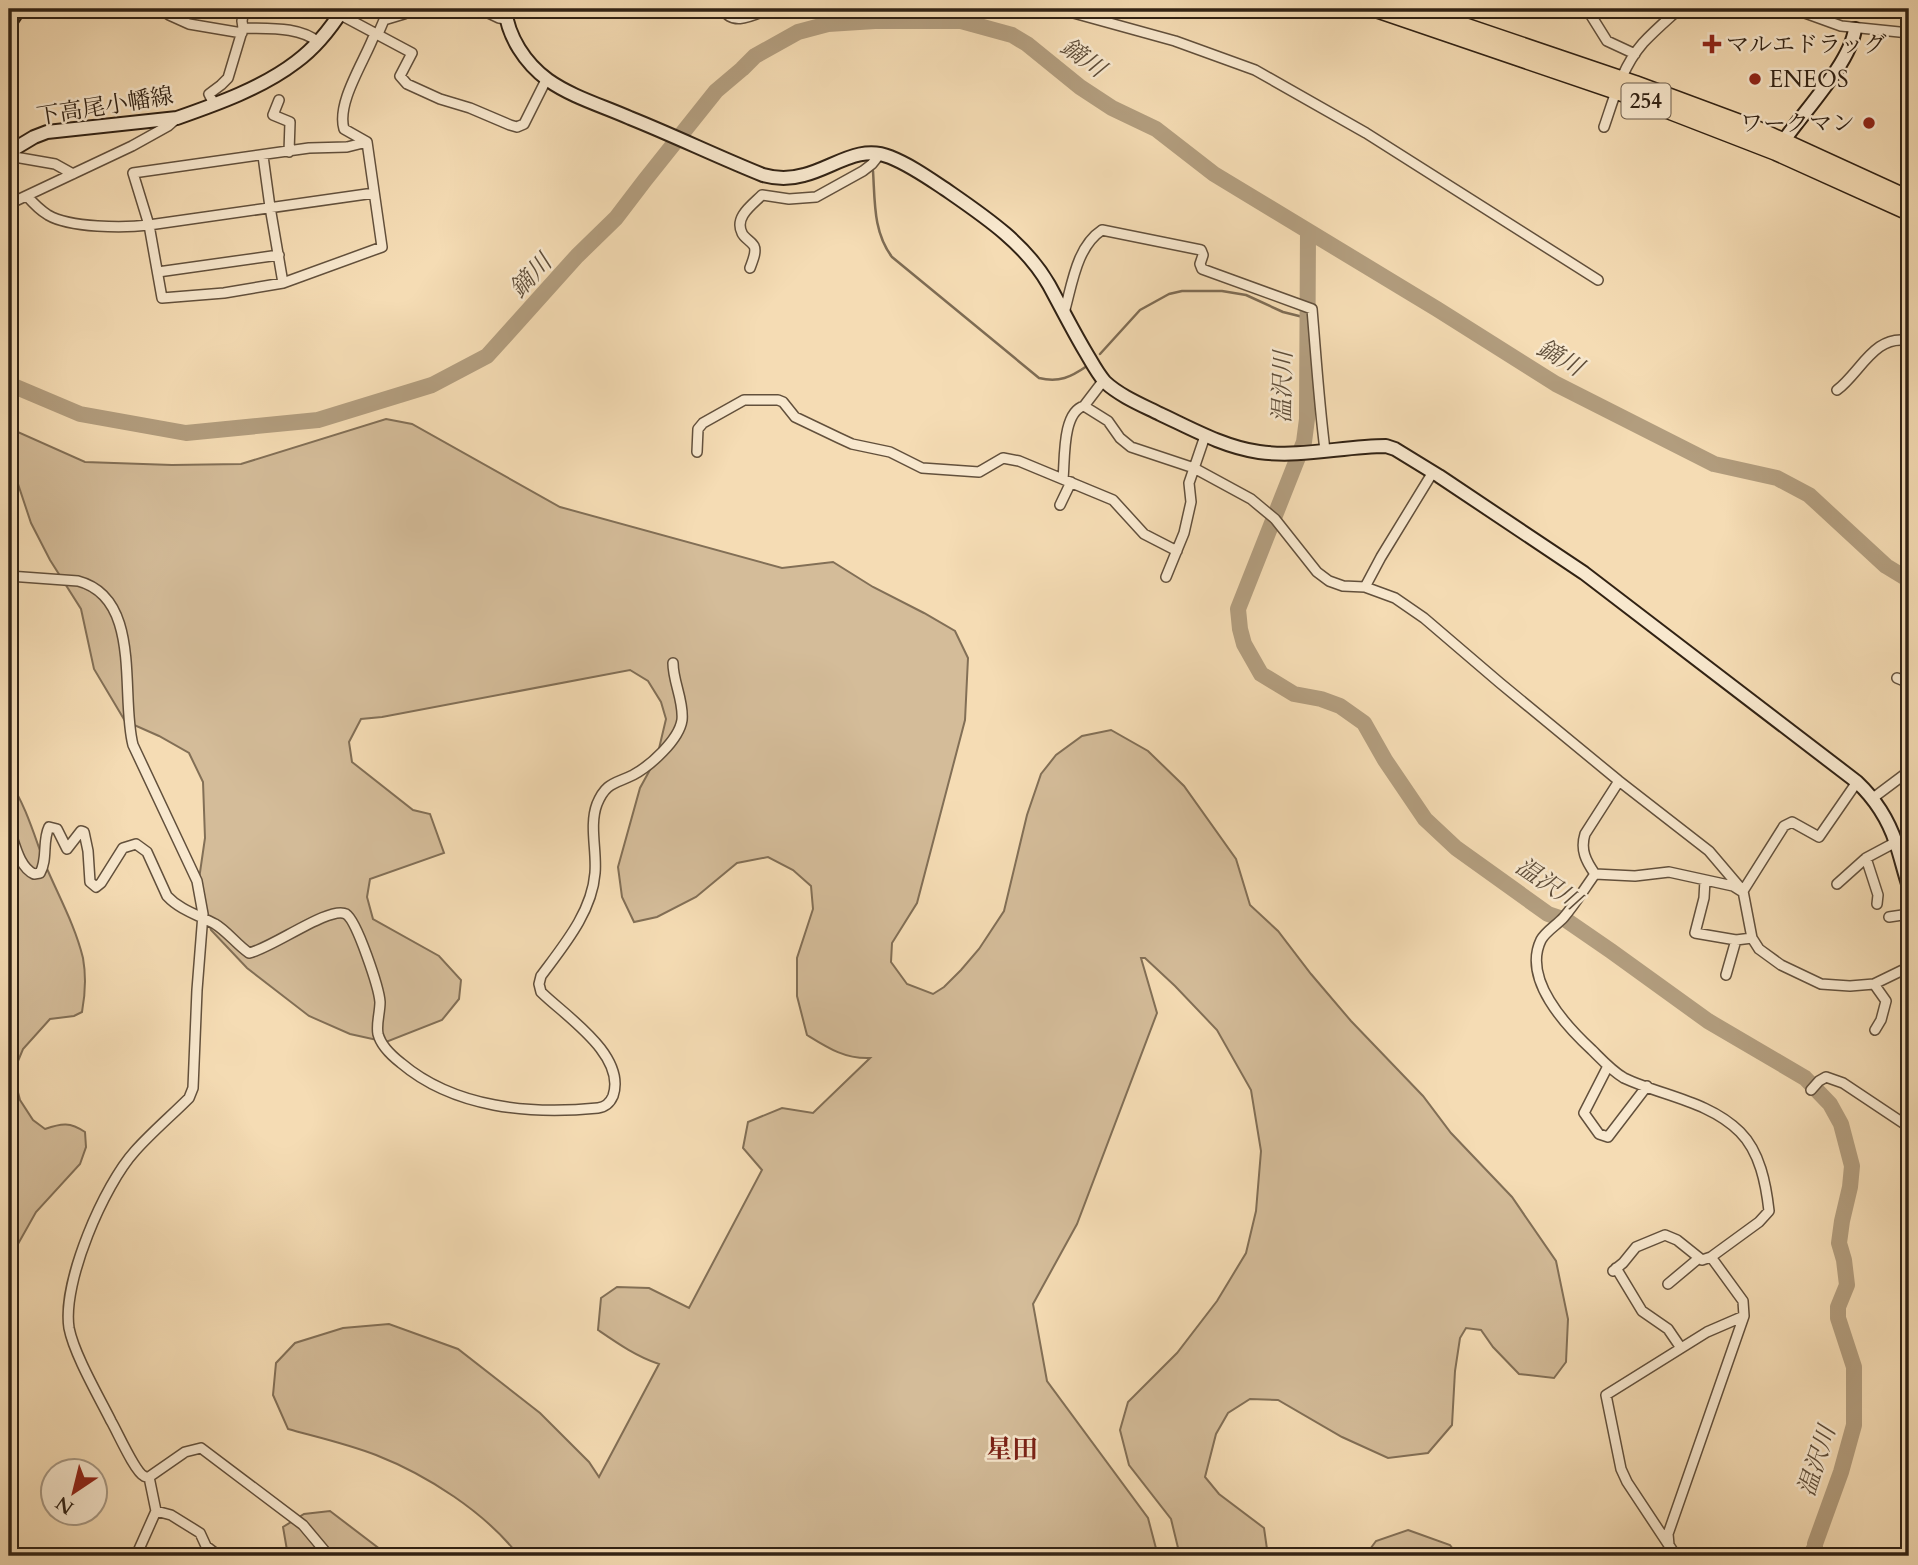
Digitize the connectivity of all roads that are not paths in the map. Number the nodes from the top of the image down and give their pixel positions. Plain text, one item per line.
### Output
1 (19, 9) edge
2 (168, 9) edge
3 (244, 9) edge
4 (409, 9) edge
5 (480, 9) edge
6 (723, 9) edge
7 (769, 9) edge
8 (1059, 9) edge
9 (1376, 9) edge
10 (1414, 9) edge
11 (1587, 9) edge
12 (1679, 9) edge
13 (1794, 9) edge
14 (341, 12) edge
15 (505, 14) edge
16 (9, 24) edge
17 (1855, 29) junction
18 (243, 31) junction
19 (1909, 33) edge
20 (376, 34) junction
21 (318, 42) junction
22 (1634, 54) junction
23 (547, 78) junction
24 (1619, 85) junction
25 (279, 100) dead end
26 (214, 104) junction
27 (177, 118) junction
28 (1604, 127) dead end
29 (367, 142) junction
30 (1780, 147) junction
31 (289, 152) junction
32 (9, 154) edge
33 (880, 154) junction
34 (263, 156) junction
35 (73, 174) junction
36 (374, 193) junction
37 (27, 196) junction
38 (1909, 199) edge
39 (9, 204) edge
40 (270, 207) junction
41 (1909, 212) edge
42 (149, 225) junction
43 (279, 256) junction
44 (750, 268) dead end
45 (158, 272) junction
46 (1598, 280) dead end
47 (283, 284) junction
48 (1064, 313) junction
49 (1909, 341) edge
50 (1105, 382) junction
51 (1837, 390) dead end
52 (1084, 406) junction
53 (1205, 436) junction
54 (1325, 450) junction
55 (697, 452) dead end
56 (1194, 468) junction
57 (1433, 472) junction
58 (1067, 480) junction
59 (1060, 505) dead end
60 (1177, 551) junction
61 (9, 576) edge
62 (1166, 577) dead end
63 (1365, 587) junction
64 (673, 663) dead end
65 (1897, 678) dead end
66 (1909, 682) edge
67 (1909, 769) edge
68 (1619, 781) junction
69 (1857, 782) junction
70 (1873, 798) junction
71 (9, 828) edge
72 (1896, 842) junction
73 (1866, 858) junction
74 (1905, 858) edge
75 (1595, 874) junction
76 (1704, 880) junction
77 (1837, 884) dead end
78 (1909, 887) edge
79 (1743, 891) junction
80 (1877, 904) dead end
81 (1909, 914) edge
82 (1889, 917) dead end
83 (203, 920) junction
84 (1752, 937) junction
85 (1737, 940) junction
86 (1909, 967) edge
87 (1726, 975) dead end
88 (1874, 985) junction
89 (1875, 1030) dead end
90 (1608, 1066) junction
91 (1647, 1086) junction
92 (1811, 1090) dead end
93 (1909, 1127) edge
94 (1711, 1257) junction
95 (1699, 1258) junction
96 (1668, 1284) dead end
97 (1744, 1316) junction
98 (1682, 1348) junction
99 (149, 1477) junction
100 (156, 1511) junction
101 (1669, 1545) junction
102 (136, 1556) edge
103 (219, 1556) edge
104 (329, 1556) edge
105 (1676, 1556) edge

1 - 16 street
2 - 18 street
3 - 18 street
4 - 20 street
5 - 15 street
6 - 7 street
8 - 46 street
9 - 24 highway, 254
10 - 24 highway, 254
11 - 22 street
12 - 22 street
13 - 17 street
14 - 20 street
14 - 21 street, 下高尾小幡線
15 - 23 street
17 - 19 street
17 - 30 street
18 - 21 street
18 - 26 street
20 - 23 street
20 - 29 street
21 - 26 street, 下高尾小幡線
22 - 24 street
23 - 33 street
24 - 28 street
24 - 30 highway, 254
25 - 31 street
26 - 27 street, 下高尾小幡線
27 - 32 street, 下高尾小幡線
27 - 35 street
29 - 31 street
29 - 36 street
30 - 38 highway, 254
30 - 41 highway, 254
31 - 34 street
32 - 35 street
33 - 44 street
33 - 48 street
34 - 40 street
34 - 42 street
35 - 37 street
36 - 40 street
36 - 47 street
37 - 39 street
37 - 42 street
40 - 42 street
40 - 43 street
42 - 45 street
43 - 45 street
43 - 47 street
45 - 47 street
48 - 50 street
48 - 54 street
49 - 51 street
50 - 52 street
50 - 53 street
52 - 56 street
52 - 58 street
53 - 54 street
53 - 56 street
54 - 57 street
55 - 58 street
56 - 60 street
56 - 63 street
57 - 63 street
57 - 69 street
58 - 59 street
58 - 60 street
60 - 62 street
61 - 83 street
63 - 68 street
64 - 83 street
65 - 66 street
67 - 70 street
68 - 75 street
68 - 79 street
69 - 70 street
69 - 79 street
70 - 72 street
71 - 83 street
72 - 73 street
72 - 74 street
73 - 77 street
73 - 80 street
74 - 78 street
75 - 76 street
75 - 90 street
76 - 79 street
76 - 85 street
79 - 84 street
81 - 82 street
83 - 99 street
84 - 85 street
84 - 88 street
85 - 87 street
86 - 88 street
88 - 89 street
90 - 91 street
90 - 91 street
91 - 94 street
92 - 93 street
94 - 95 street
94 - 97 street
95 - 96 street
95 - 98 street
97 - 98 street
97 - 101 street
98 - 101 street
99 - 100 street
99 - 104 street
100 - 102 street
100 - 103 street
101 - 105 street

